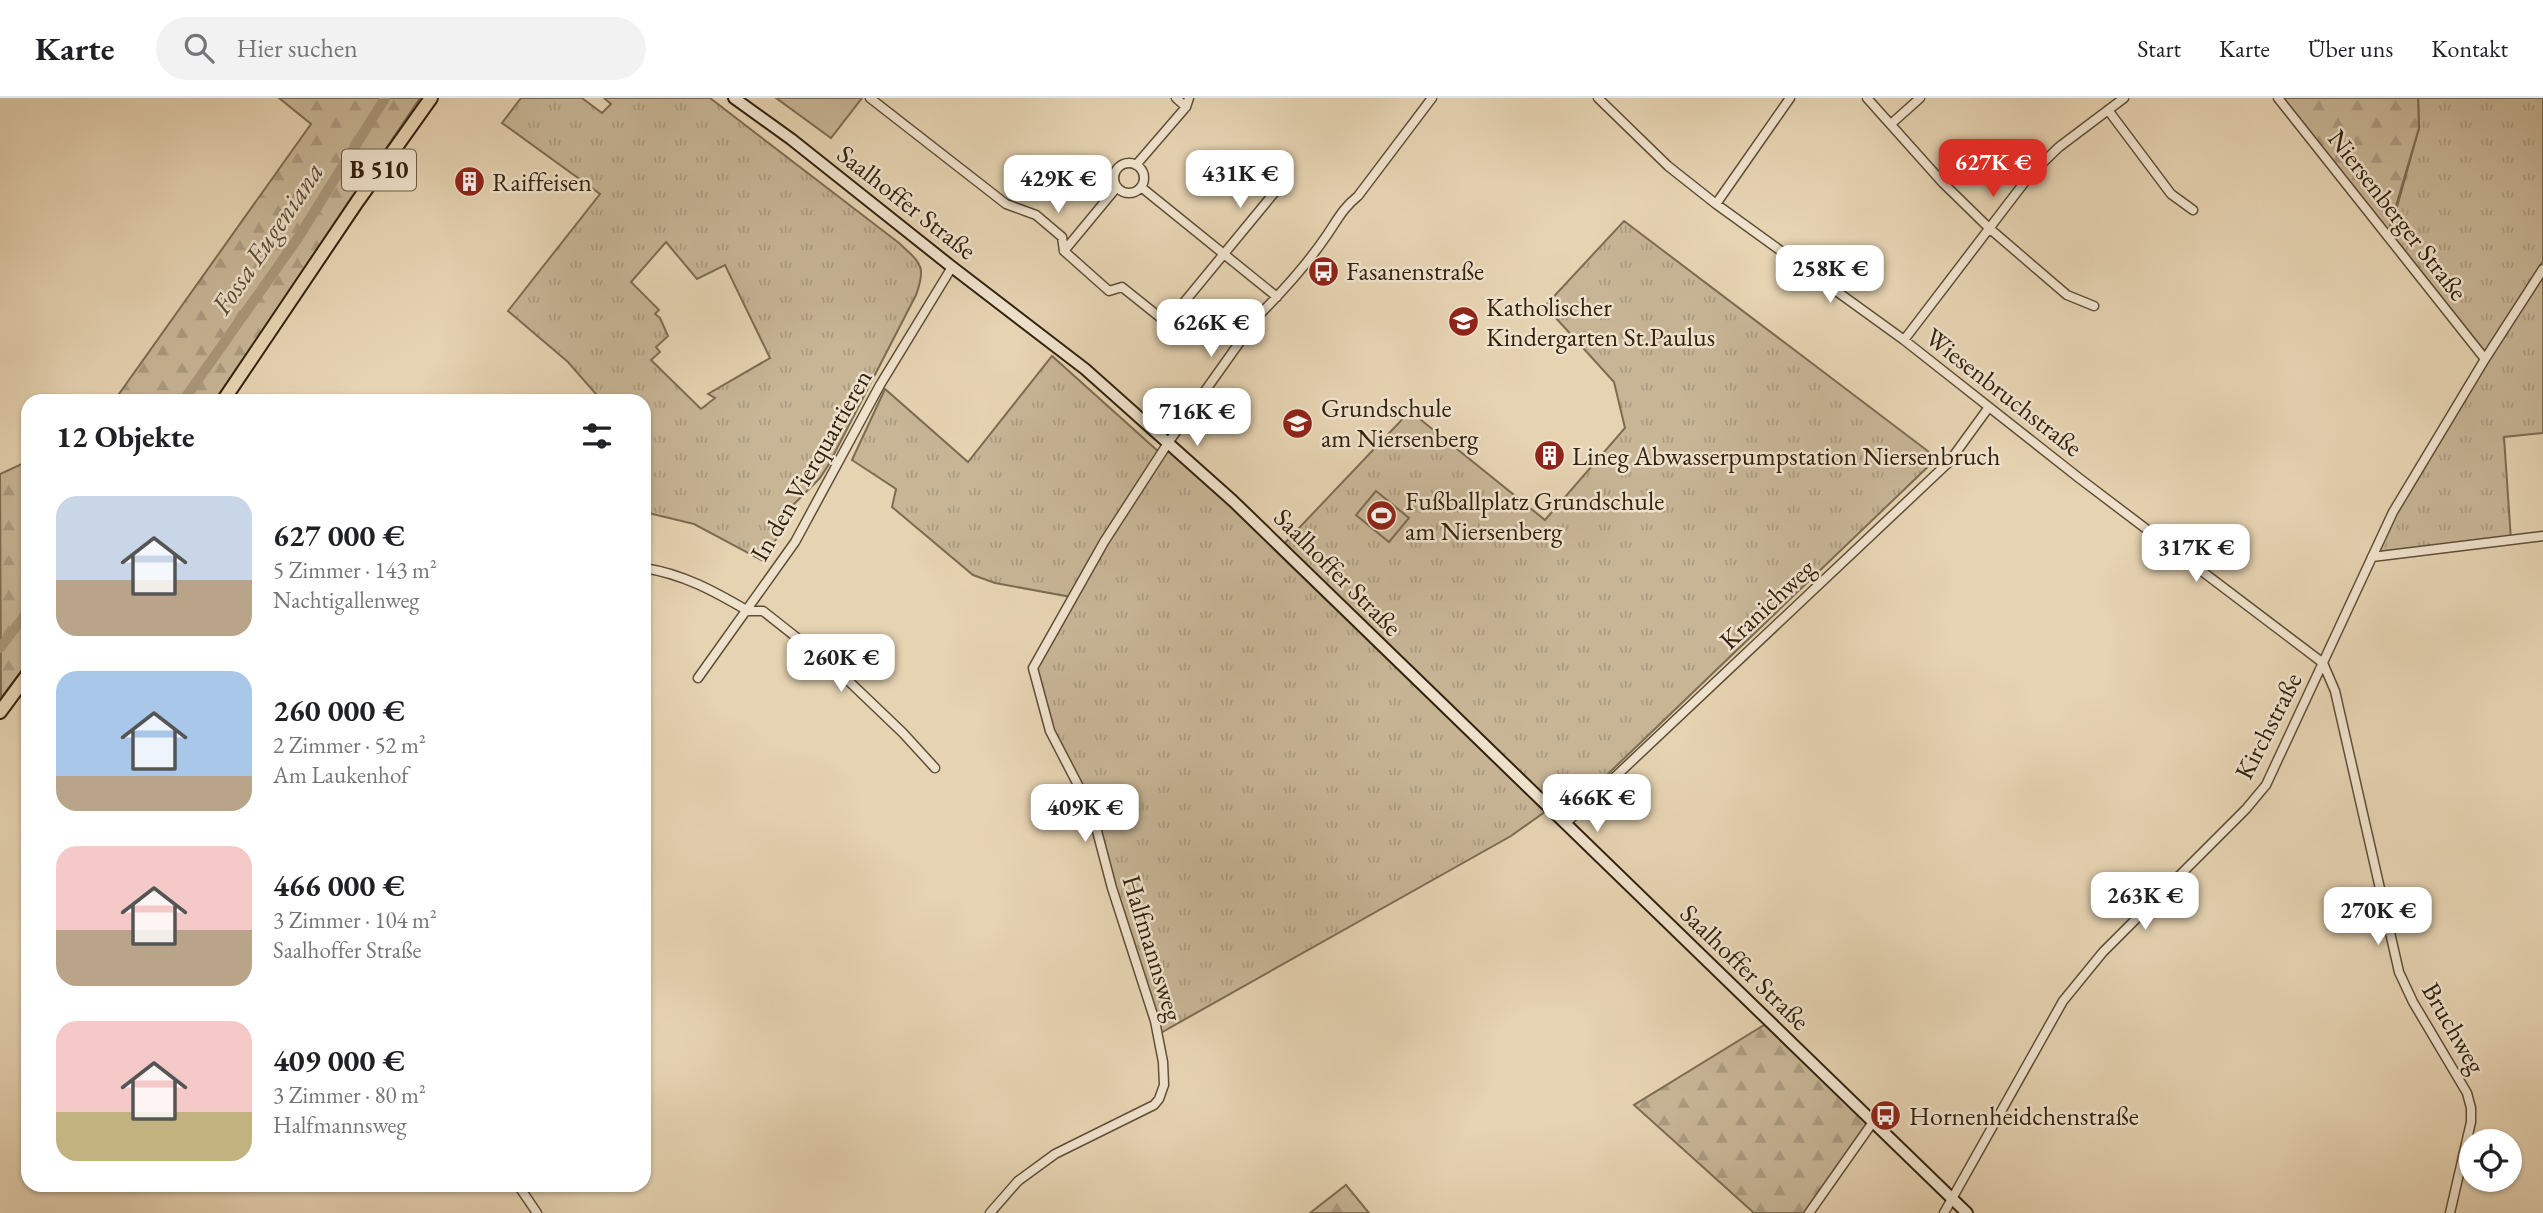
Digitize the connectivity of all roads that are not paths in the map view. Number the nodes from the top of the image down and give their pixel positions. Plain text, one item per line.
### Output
1 (431, 98) edge
2 (734, 98) edge
3 (870, 98) edge
4 (1176, 98) edge
5 (1432, 98) edge
6 (1598, 98) edge
7 (1790, 98) edge
8 (1867, 98) edge
9 (1920, 98) edge
10 (2124, 98) edge
11 (2278, 98) edge
12 (1187, 102) edge
13 (2108, 110) junction
14 (1891, 124) junction
15 (1136, 165) junction
16 (1117, 187) junction
17 (1141, 187) junction
18 (1279, 187) dead end
19 (1716, 204) junction
20 (2193, 210) dead end
21 (1989, 228) junction
22 (1064, 251) junction
23 (1224, 253) junction
24 (952, 267) junction
25 (2543, 269) edge
26 (1277, 297) junction
27 (2094, 306) dead end
28 (1904, 340) junction
29 (2485, 359) junction
30 (228, 394) edge
31 (1989, 407) junction
32 (1168, 443) junction
33 (2543, 536) edge
34 (2372, 557) junction
35 (651, 569) edge
36 (748, 611) junction
37 (2323, 663) junction
38 (698, 678) dead end
39 (21, 684) edge
40 (0, 712) edge
41 (935, 768) dead end
42 (1565, 824) junction
43 (1873, 1122) junction
44 (523, 1192) edge
45 (1952, 1199) junction
46 (537, 1213) edge
47 (990, 1213) edge
48 (1810, 1213) edge
49 (1944, 1213) edge
50 (1967, 1213) edge
51 (2450, 1213) edge

1 - 30 main road, B 510
2 - 24 main road, Saalhoffer Straße
3 - 22 street
4 - 12 street
5 - 26 street
6 - 19 street, Wiesenbruchstraße
7 - 19 street
8 - 14 street
9 - 14 street
10 - 13 street
11 - 29 street, Niersenberger Straße
12 - 15 street
13 - 20 street
13 - 21 street
14 - 21 street
15 - 16 street
15 - 17 street
16 - 17 street
16 - 22 street
17 - 23 street
18 - 23 street
19 - 28 street, Wiesenbruchstraße
21 - 27 street
21 - 28 street
22 - 23 street
23 - 26 street
24 - 32 main road, Saalhoffer Straße
24 - 36 street, In den Vierquartieren
25 - 29 street, Kirchstraße
26 - 32 street
28 - 31 street, Wiesenbruchstraße
29 - 34 street, Kirchstraße
31 - 37 street, Wiesenbruchstraße
31 - 42 street, Kranichweg
32 - 42 main road, Saalhoffer Straße
32 - 47 street, Halfmannsweg
33 - 34 street
34 - 37 street, Kirchstraße
35 - 36 street
36 - 38 street, In den Vierquartieren
36 - 41 street
37 - 45 street, Kirchstraße
37 - 51 street, Bruchweg
39 - 40 main road
42 - 43 main road, Saalhoffer Straße
43 - 45 main road, Saalhoffer Straße
43 - 48 street
44 - 46 street
45 - 49 street
45 - 50 main road, Saalhoffer Straße

